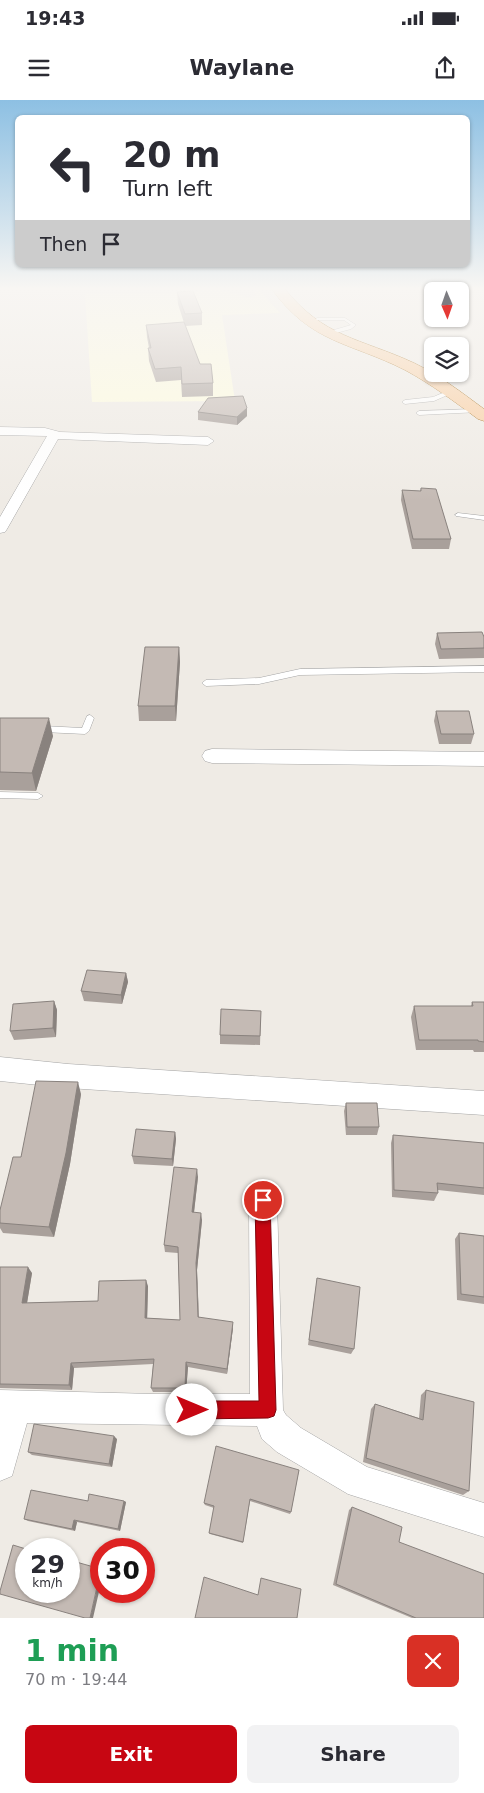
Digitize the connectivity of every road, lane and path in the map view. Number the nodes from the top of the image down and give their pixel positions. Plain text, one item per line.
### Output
1 (389, 359) edge
2 (410, 359) edge
3 (424, 365) edge
4 (449, 382) edge
5 (450, 392) junction
6 (405, 402) dead end
7 (482, 410) edge
8 (419, 413) dead end
9 (0, 431) edge
10 (55, 434) junction
11 (208, 441) dead end
12 (458, 515) dead end
13 (484, 518) edge
14 (0, 530) edge
15 (484, 670) edge
16 (206, 682) dead end
17 (90, 718) dead end
18 (34, 729) edge
19 (212, 756) dead end
20 (484, 759) edge
21 (0, 795) edge
22 (38, 796) dead end
23 (0, 1069) edge
24 (484, 1102) edge
25 (263, 1200) dead end
26 (8, 1407) edge
27 (268, 1410) junction
28 (0, 1464) edge
29 (484, 1520) edge

1 - 5 main road
2 - 3 main road
4 - 7 main road
5 - 6 lane
5 - 7 main road
7 - 8 lane
9 - 10 street
10 - 11 street
10 - 14 street
12 - 13 lane
15 - 16 lane
17 - 18 lane
19 - 20 street
21 - 22 lane
23 - 24 street
25 - 27 street
26 - 27 street
26 - 28 street
27 - 29 street

